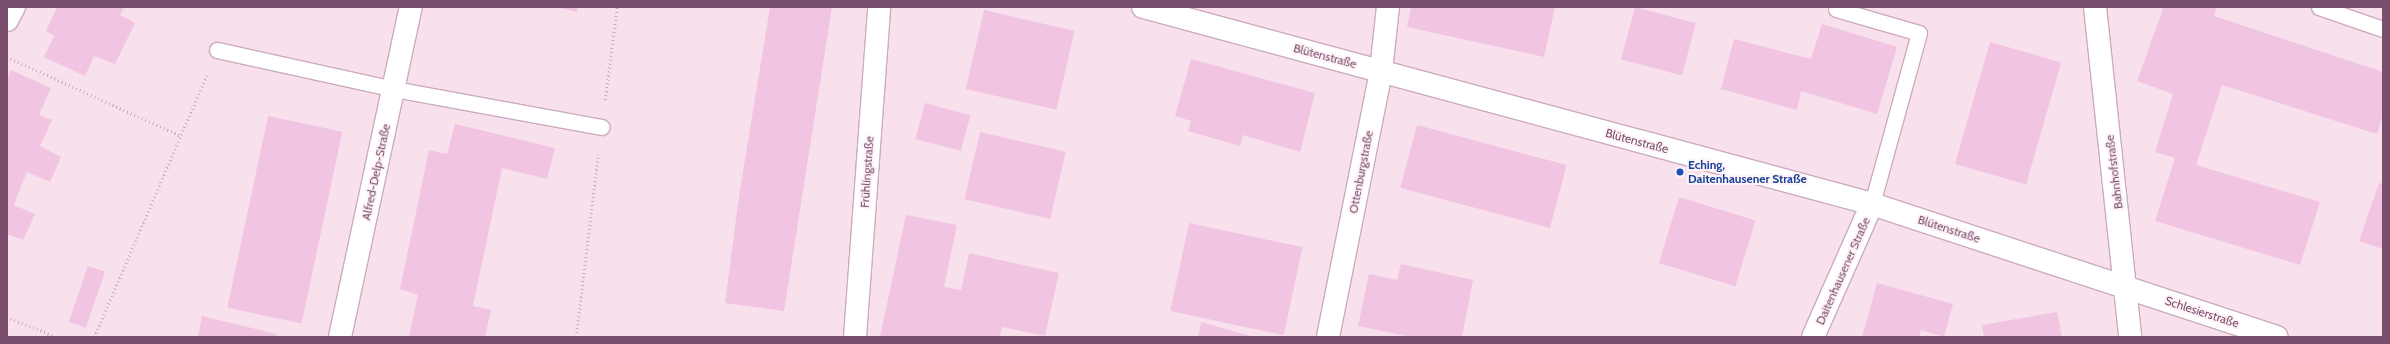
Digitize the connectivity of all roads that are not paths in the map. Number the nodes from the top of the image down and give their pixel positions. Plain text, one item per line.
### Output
1 (14, 7) edge
2 (411, 7) edge
3 (879, 7) edge
4 (1143, 7) edge
5 (1388, 7) edge
6 (2095, 7) edge
7 (2319, 7) edge
8 (1836, 8) dead end
9 (7, 20) edge
10 (2383, 29) edge
11 (217, 50) road end
12 (1381, 71) junction
13 (394, 89) junction
14 (602, 127) road end
15 (1872, 204) junction
16 (2128, 287) junction
17 (340, 337) edge
18 (855, 337) edge
19 (1328, 337) edge
20 (1814, 337) edge
21 (2130, 337) edge
22 (2277, 337) edge

1 - 9 street
2 - 13 street, Alfred-Delp-Straße
3 - 18 street, Frühlingstraße
4 - 12 street, Blütenstraße
5 - 12 street, Ottenburgstraße
6 - 16 street, Bahnhofstraße
7 - 10 lane
8 - 15 lane
11 - 13 lane
12 - 15 street, Blütenstraße
12 - 19 street, Ottenburgstraße
13 - 14 lane
13 - 17 street, Alfred-Delp-Straße
15 - 16 street, Blütenstraße
15 - 20 street, Daitenhausener Straße
16 - 21 street, Bahnhofstraße
16 - 22 street, Schlesierstraße

